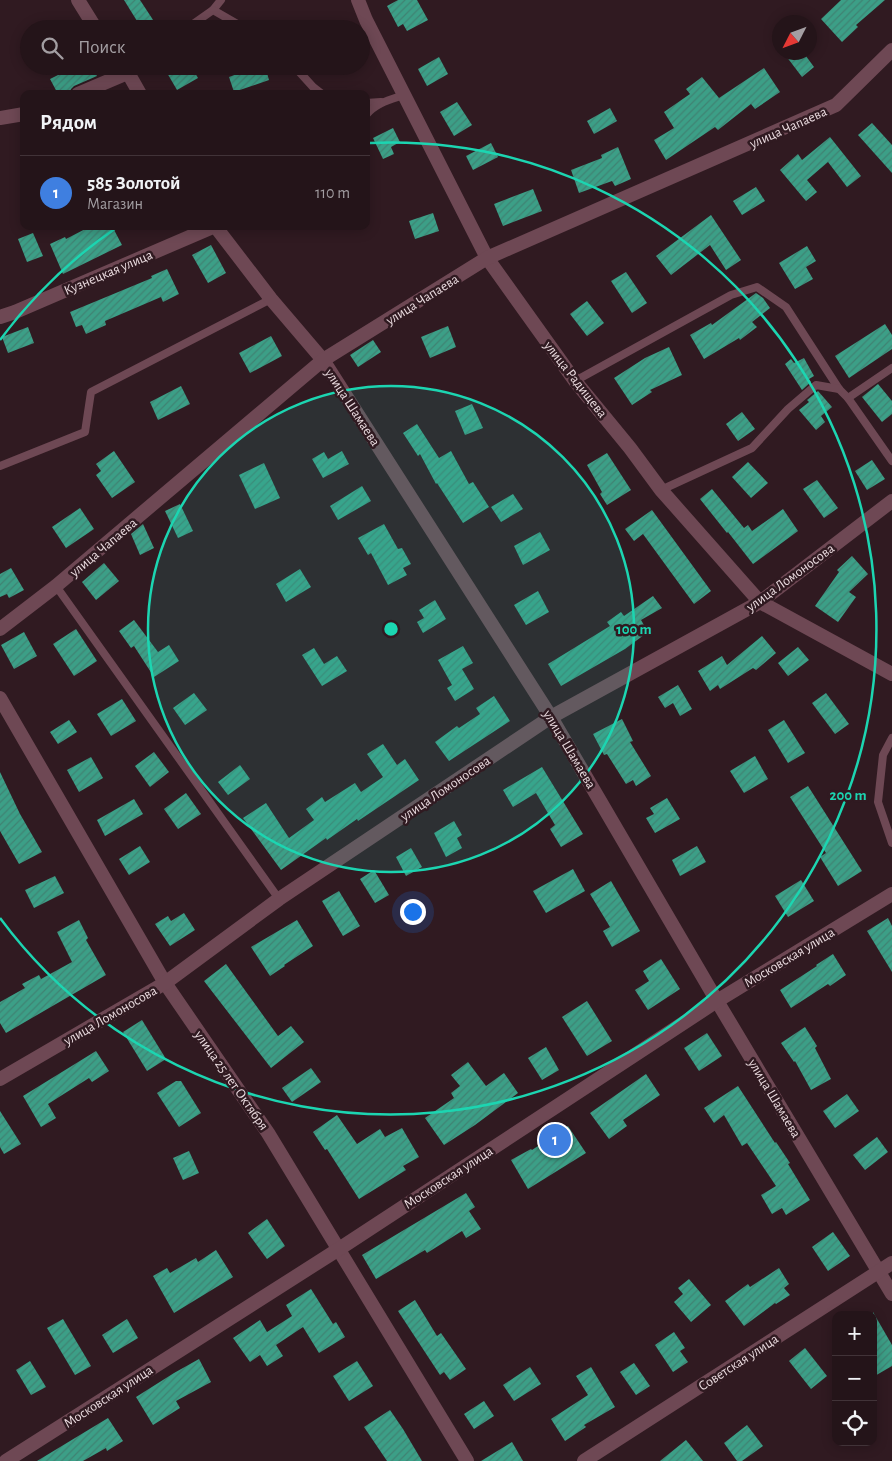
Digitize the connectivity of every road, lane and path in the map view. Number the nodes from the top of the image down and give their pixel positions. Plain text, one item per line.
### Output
1 (78, 0) edge
2 (221, 0) edge
3 (358, 0) edge
4 (213, 10) junction
5 (90, 20) edge
6 (199, 20) edge
7 (230, 20) edge
8 (366, 20) edge
9 (370, 28) edge
10 (892, 50) edge
11 (114, 75) edge
12 (129, 75) edge
13 (302, 75) edge
14 (86, 90) edge
15 (138, 90) edge
16 (317, 90) edge
17 (404, 95) junction
18 (383, 102) junction
19 (370, 103) edge
20 (370, 110) edge
21 (20, 115) edge
22 (0, 118) edge
23 (206, 230) edge
24 (218, 230) edge
25 (487, 258) junction
26 (271, 299) junction
27 (0, 317) edge
28 (323, 360) junction
29 (892, 368) edge
30 (575, 381) junction
31 (839, 389) junction
32 (848, 398) junction
33 (892, 461) edge
34 (0, 466) edge
35 (662, 490) junction
36 (892, 501) edge
37 (56, 586) junction
38 (760, 602) junction
39 (0, 629) edge
40 (892, 674) edge
41 (0, 698) edge
42 (551, 717) junction
43 (892, 738) edge
44 (892, 843) edge
45 (892, 894) edge
46 (279, 899) junction
47 (165, 983) junction
48 (717, 1001) junction
49 (0, 1079) edge
50 (339, 1248) junction
51 (892, 1263) edge
52 (879, 1272) junction
53 (892, 1294) edge
54 (6, 1461) edge
55 (467, 1461) edge
56 (584, 1461) edge

1 - 5 street
2 - 4 lane
3 - 8 street, улица Радищева
4 - 6 lane
4 - 7 lane
9 - 17 street, улица Радищева
10 - 25 street, улица Чапаева
11 - 14 street
12 - 15 street
13 - 16 lane
17 - 18 lane
17 - 25 street, улица Радищева
18 - 19 lane
18 - 20 lane
21 - 22 street
23 - 27 street, Кузнецкая улица
24 - 26 street, улица Шамаева
25 - 28 street, улица Чапаева
25 - 30 street, улица Радищева
26 - 28 street, улица Шамаева
26 - 34 lane
28 - 37 street, улица Чапаева
28 - 42 street, улица Шамаева
29 - 32 lane
30 - 31 lane
30 - 35 street, улица Радищева
31 - 32 lane
31 - 35 lane
32 - 33 lane
35 - 38 street, улица Радищева
36 - 38 street, улица Ломоносова
37 - 39 street, улица Чапаева
37 - 46 lane
38 - 40 street, улица Радищева
38 - 42 street, улица Ломоносова
41 - 47 street, улица 25 лет Октября
42 - 46 street, улица Ломоносова
42 - 48 street, улица Шамаева
43 - 44 lane
45 - 48 street, Московская улица
46 - 47 street, улица Ломоносова
47 - 49 street, улица Ломоносова
47 - 50 street, улица 25 лет Октября
48 - 50 street, Московская улица
48 - 52 street, улица Шамаева
50 - 54 street, Московская улица
50 - 55 street, улица 25 лет Октября
51 - 52 street, Советская улица
52 - 53 street, улица Шамаева
52 - 56 street, Советская улица

